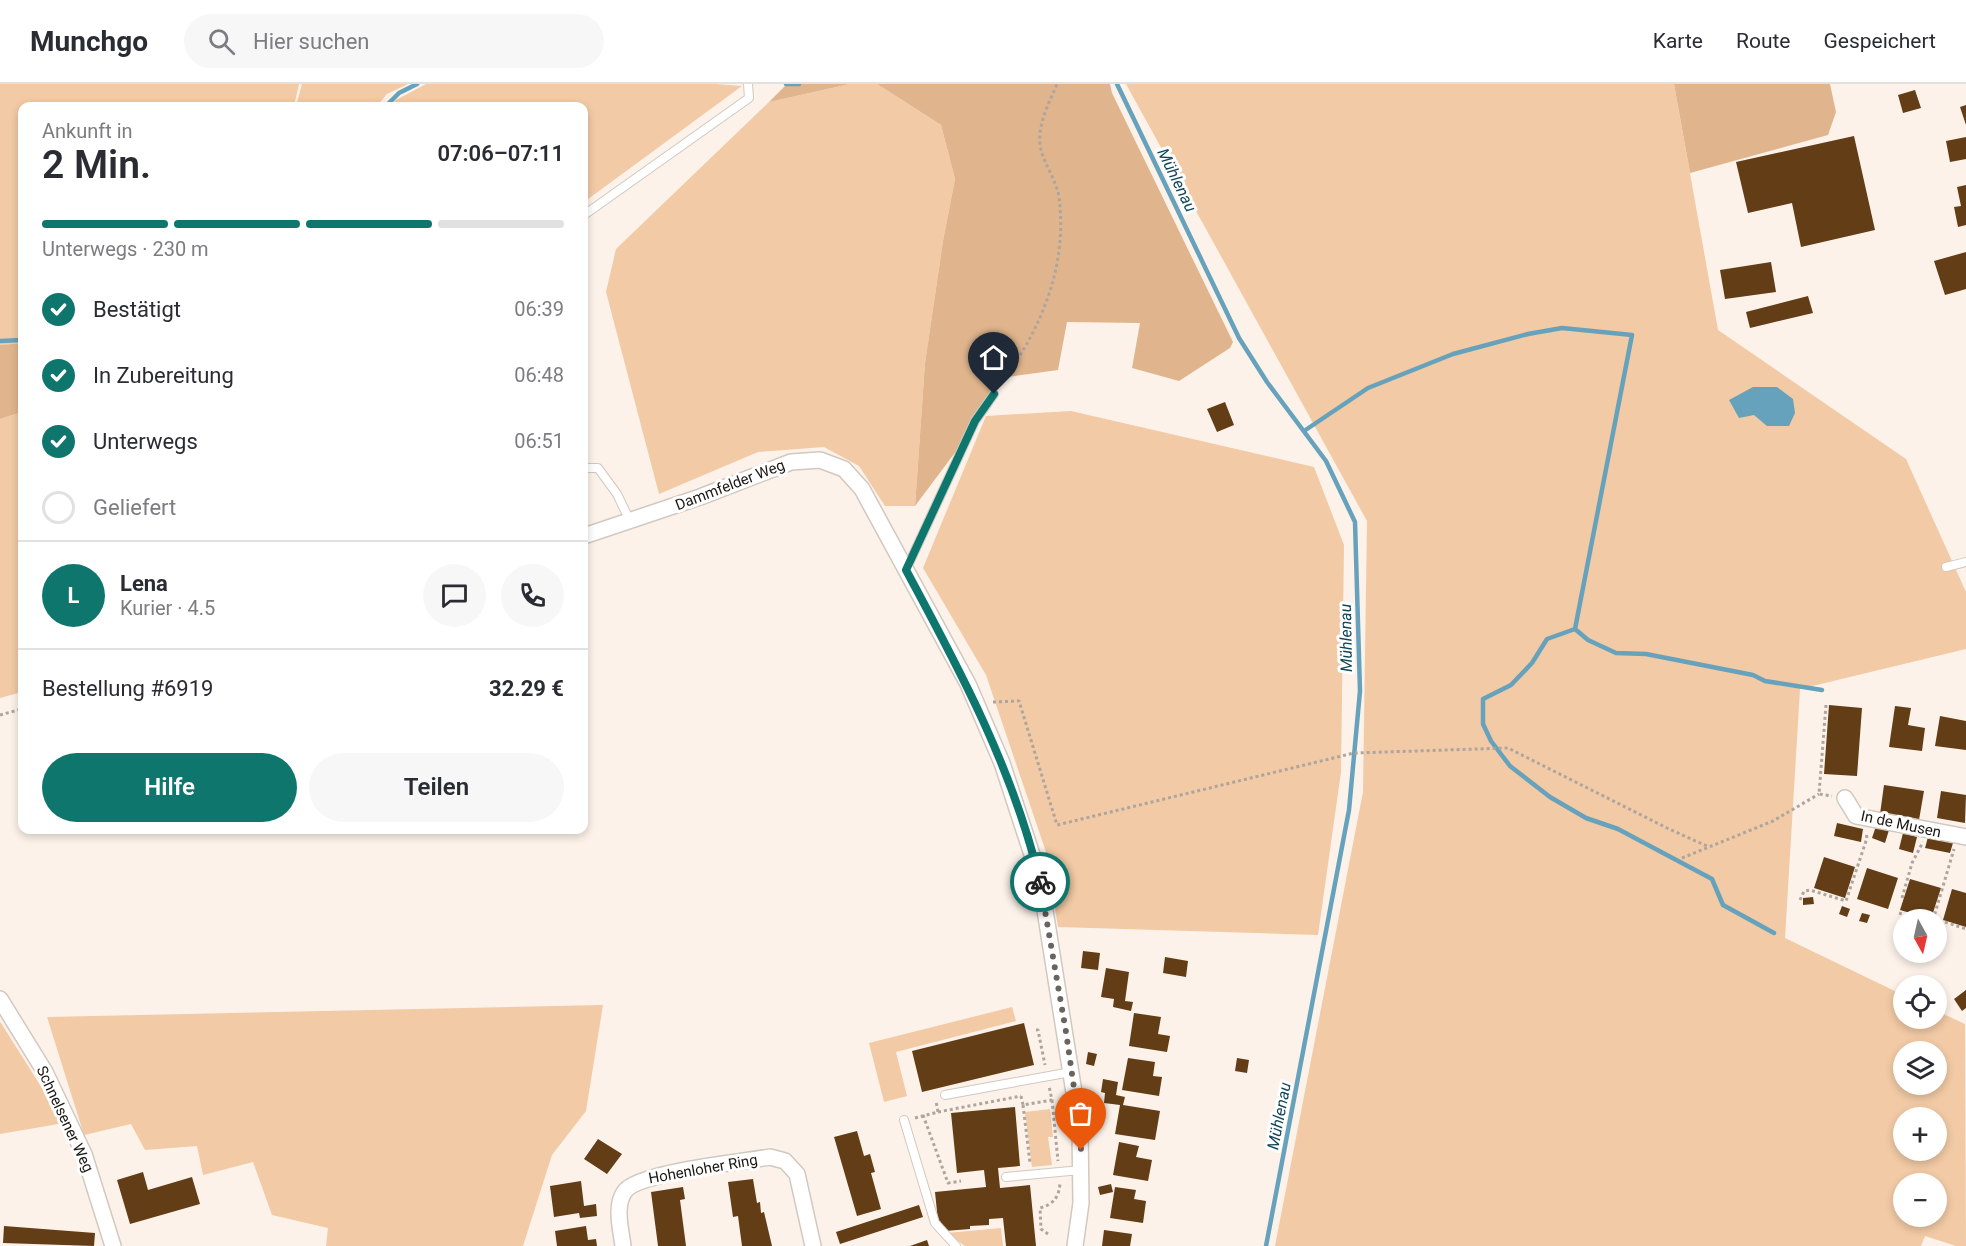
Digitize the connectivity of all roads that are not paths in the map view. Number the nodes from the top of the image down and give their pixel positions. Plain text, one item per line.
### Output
1 (748, 84) edge
2 (588, 212) edge
3 (994, 394) road end
4 (588, 468) edge
5 (630, 521) junction
6 (588, 535) edge
7 (1966, 562) edge
8 (1946, 567) dead end
9 (906, 570) junction
10 (1845, 798) road end
11 (1962, 836) edge
12 (0, 999) edge
13 (1071, 1072) junction
14 (945, 1095) road end
15 (904, 1120) road end
16 (1081, 1170) junction
17 (1006, 1177) dead end
18 (112, 1246) edge
19 (623, 1246) edge
20 (813, 1246) edge
21 (956, 1246) edge
22 (1075, 1246) edge

1 - 2 lane
3 - 9 lane
4 - 5 lane
5 - 6 street, Dammfelder Weg
5 - 9 street, Dammfelder Weg
7 - 8 lane
9 - 13 street, Dammfelder Weg
10 - 11 street, In de Musen
12 - 18 street, Schnelsener Weg
13 - 14 lane
13 - 16 street, Dammfelder Weg
15 - 21 lane
16 - 17 lane
16 - 22 street, Dammfelder Weg
19 - 20 street, Hohenloher Ring

